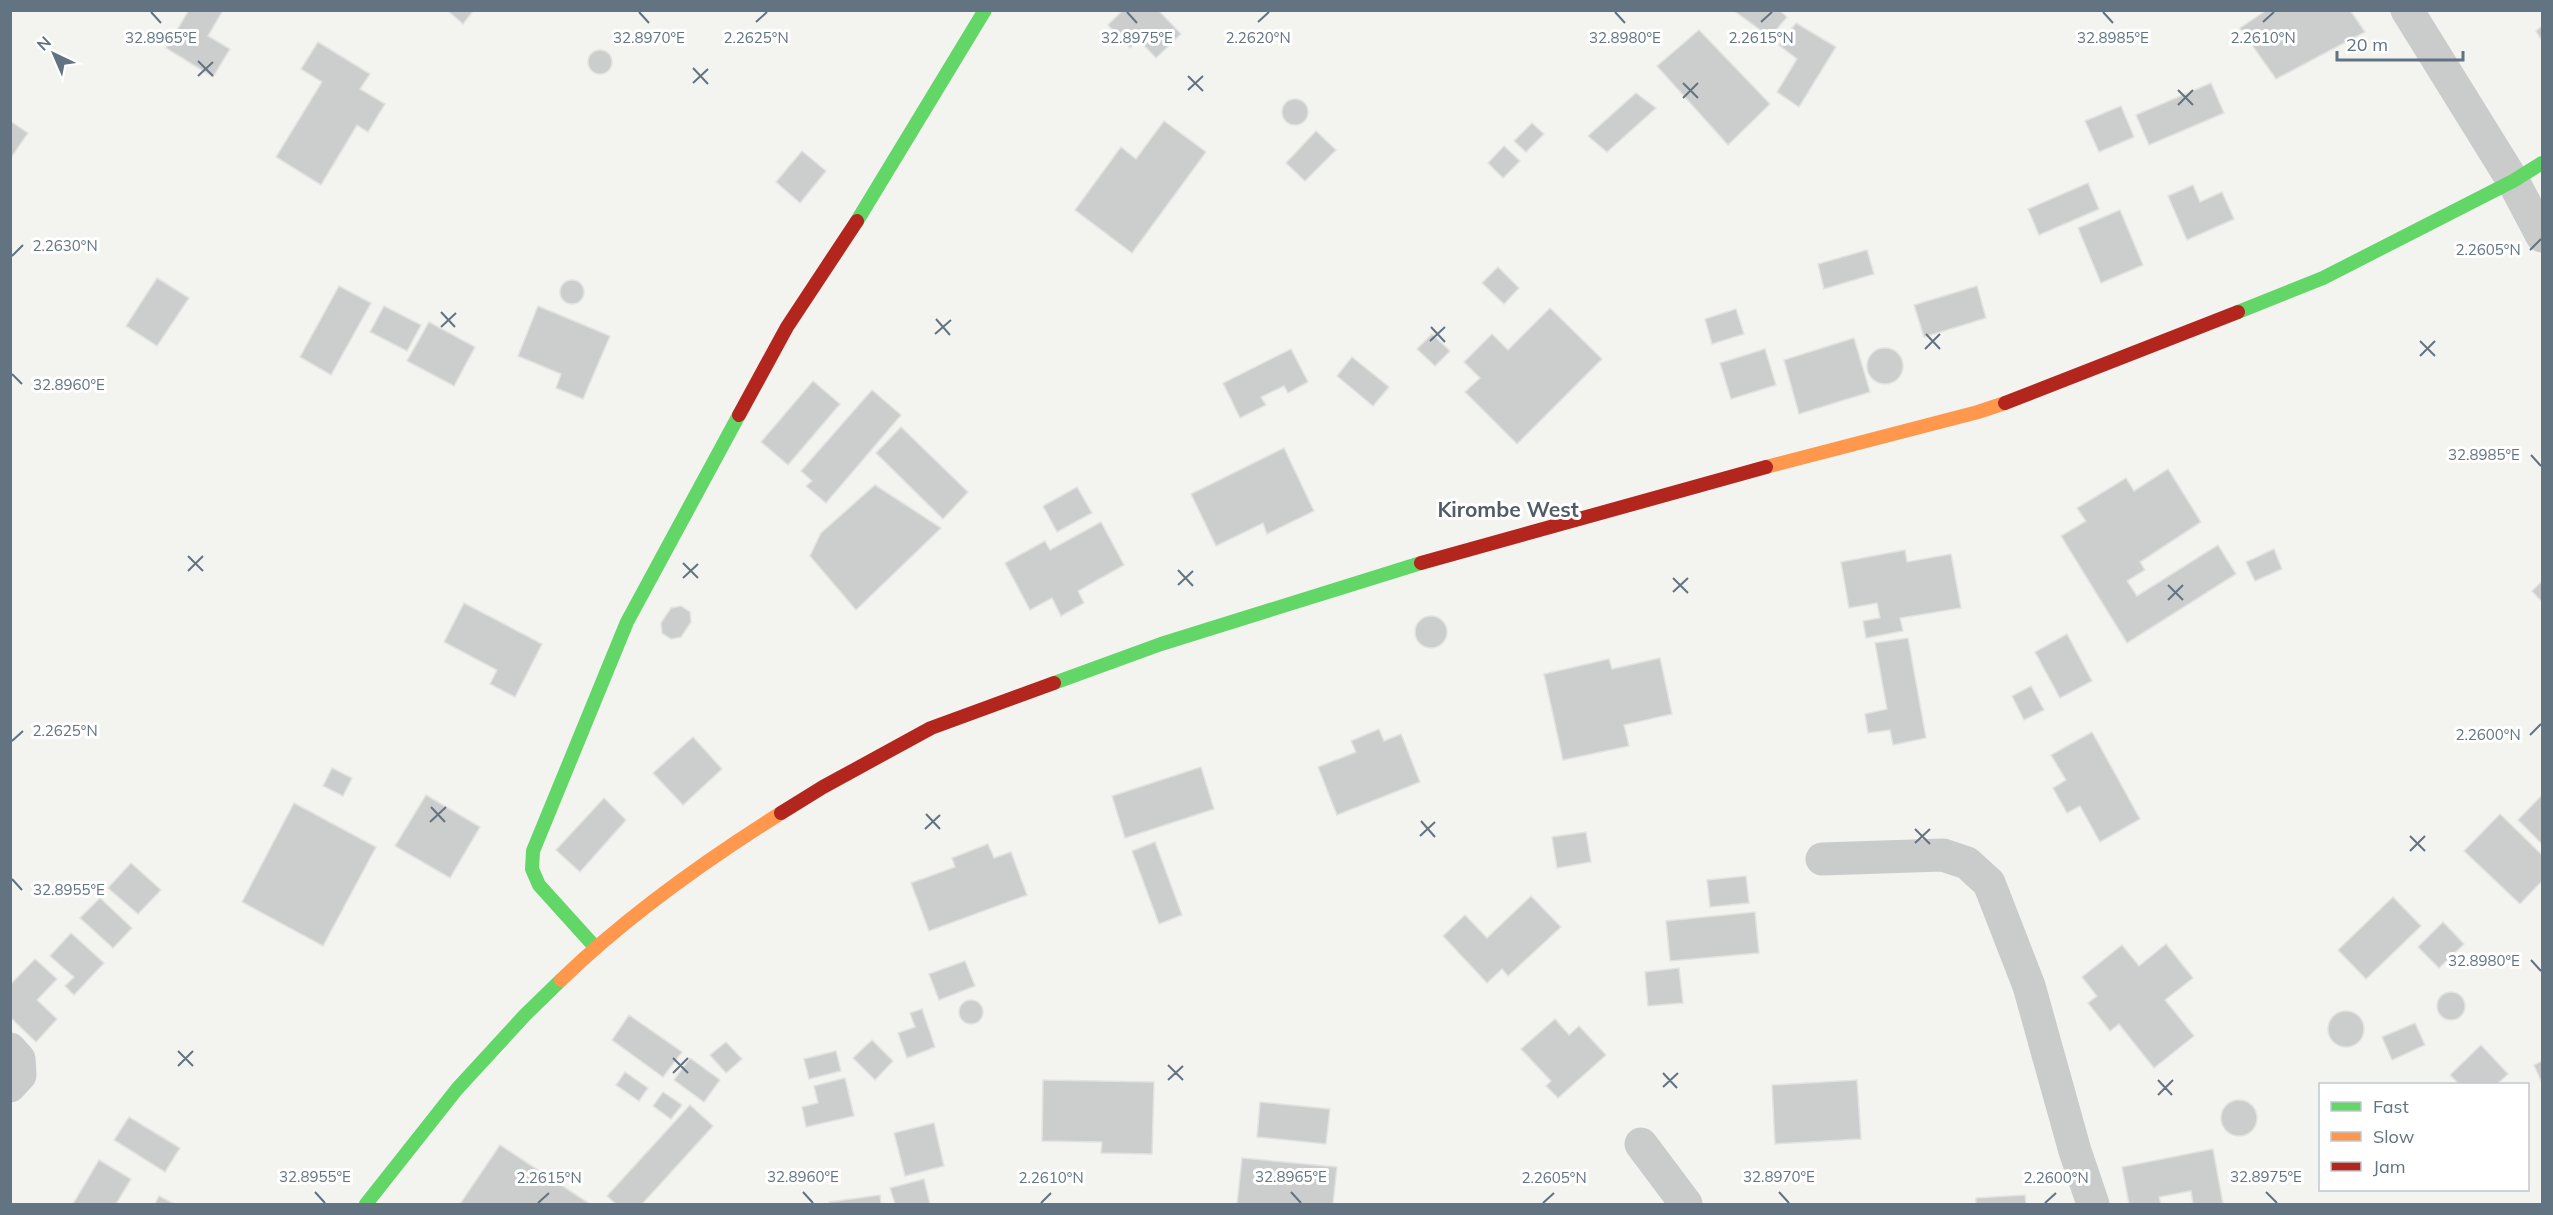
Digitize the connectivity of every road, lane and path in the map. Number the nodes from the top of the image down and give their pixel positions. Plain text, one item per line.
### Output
1 (985, 10) edge
2 (2407, 10) edge
3 (2542, 163) edge
4 (2513, 181) junction
5 (2542, 236) edge
6 (1822, 860) dead end
7 (595, 947) junction
8 (10, 1049) edge
9 (10, 1086) edge
10 (1641, 1144) dead end
11 (366, 1204) edge
12 (1686, 1204) edge
13 (2093, 1204) edge

1 - 7 street
2 - 4 street
3 - 4 street
4 - 5 street
4 - 7 street
6 - 13 street
7 - 11 street
8 - 9 street
10 - 12 street

